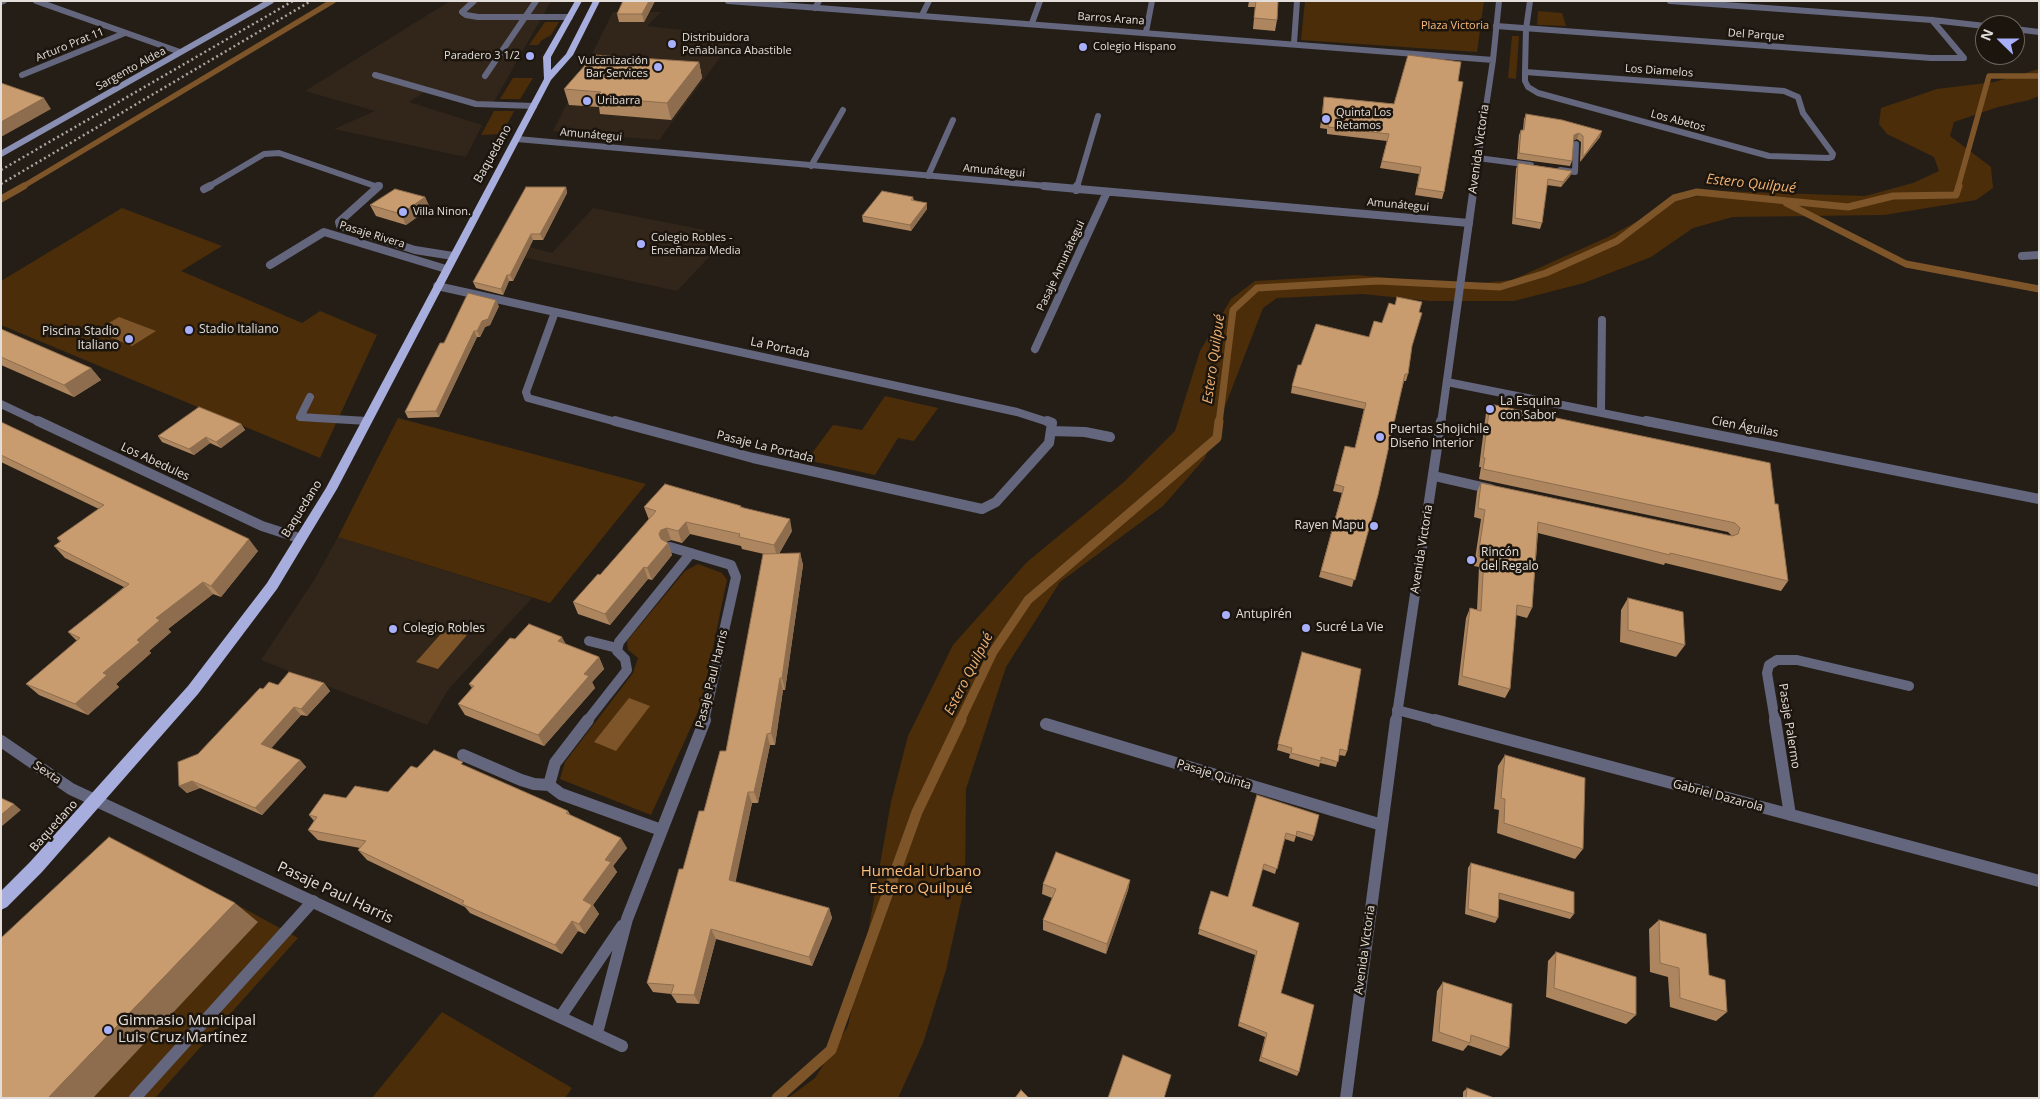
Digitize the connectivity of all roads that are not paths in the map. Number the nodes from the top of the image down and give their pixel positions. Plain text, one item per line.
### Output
1 (36, 1) edge
2 (271, 1) edge
3 (474, 1) edge
4 (536, 1) edge
5 (579, 1) edge
6 (597, 1) edge
7 (728, 1) edge
8 (819, 1) edge
9 (929, 1) edge
10 (1040, 1) edge
11 (1152, 1) edge
12 (1297, 1) edge
13 (1499, 1) edge
14 (1530, 1) edge
15 (1670, 1) edge
16 (815, 8) junction
17 (922, 15) junction
18 (570, 17) junction
19 (525, 18) junction
20 (1932, 20) junction
21 (1032, 23) junction
22 (1975, 25) edge
23 (1496, 26) junction
24 (1526, 29) junction
25 (2025, 30) edge
26 (1146, 32) junction
27 (2039, 32) edge
28 (125, 33) junction
29 (1294, 43) junction
30 (180, 52) junction
31 (1493, 60) junction
32 (1525, 72) junction
33 (22, 75) dead end
34 (375, 75) dead end
35 (485, 76) dead end
36 (548, 79) junction
37 (1790, 93) joint
38 (534, 106) junction
39 (843, 110) dead end
40 (1098, 116) dead end
41 (953, 120) dead end
42 (517, 139) junction
43 (1576, 144) edge
44 (1, 154) edge
45 (1478, 158) junction
46 (811, 166) junction
47 (1537, 166) edge
48 (1556, 169) edge
49 (928, 176) junction
50 (204, 189) dead end
51 (1076, 190) junction
52 (1107, 192) junction
53 (1469, 223) junction
54 (2039, 255) edge
55 (453, 256) junction
56 (2022, 256) dead end
57 (270, 265) dead end
58 (446, 269) junction
59 (437, 286) junction
60 (556, 312) junction
61 (1602, 320) dead end
62 (1035, 349) dead end
63 (1447, 382) junction
64 (310, 397) dead end
65 (1, 404) edge
66 (1601, 411) junction
67 (366, 421) junction
68 (1051, 431) junction
69 (1110, 437) dead end
70 (1434, 476) junction
71 (1502, 491) edge
72 (2039, 499) edge
73 (300, 538) junction
74 (670, 547) dead end
75 (691, 553) junction
76 (589, 641) dead end
77 (617, 648) junction
78 (1909, 686) dead end
79 (1397, 710) junction
80 (1046, 724) dead end
81 (1, 742) edge
82 (463, 755) dead end
83 (549, 785) junction
84 (96, 800) junction
85 (1790, 815) junction
86 (1382, 825) junction
87 (661, 830) junction
88 (2039, 881) edge
89 (313, 901) junction
90 (1, 902) edge
91 (627, 920) junction
92 (561, 1016) junction
93 (597, 1033) junction
94 (622, 1046) dead end
95 (135, 1098) edge
96 (1346, 1098) edge

1 - 28 street
2 - 30 main road, Sargento Aldea
3 - 19 street
4 - 19 street
5 - 18 main road, Baquedano
6 - 36 main road, Baquedano
7 - 16 street, Barros Arana
8 - 16 street
9 - 17 street
10 - 21 street
11 - 26 street
12 - 29 street
13 - 23 street, Avenida Victoria
14 - 24 street
15 - 20 street
16 - 17 street, Barros Arana
17 - 21 street, Barros Arana
18 - 19 street
18 - 36 main road, Baquedano
19 - 35 street
20 - 22 street
20 - 24 street, Del Parque
21 - 26 street, Barros Arana
23 - 24 street, Del Parque
23 - 31 street, Avenida Victoria
24 - 32 street
25 - 27 street
26 - 29 street, Barros Arana
28 - 30 street
28 - 33 street, Arturo Prat 11
29 - 31 street, Barros Arana
30 - 44 main road, Sargento Aldea
31 - 45 street, Avenida Victoria
32 - 37 street, Los Diamelos
32 - 37 street, Los Abetos
34 - 38 street
36 - 38 main road, Baquedano
38 - 42 main road, Baquedano
39 - 46 street
40 - 51 street
41 - 49 street
42 - 46 street, Amunátegui
42 - 55 main road, Baquedano
43 - 48 street
45 - 47 street
45 - 53 street, Avenida Victoria
46 - 49 street, Amunátegui
49 - 51 street, Amunátegui
50 - 55 street
51 - 52 street, Amunátegui
52 - 53 street, Amunátegui
52 - 62 street, Pasaje Amunátegui
53 - 63 street, Avenida Victoria
54 - 56 street
55 - 58 main road, Baquedano
57 - 58 street, Pasaje Rivera
58 - 59 main road, Baquedano
59 - 60 street, La Portada
59 - 67 main road, Baquedano
60 - 68 street, La Portada
60 - 68 street, Pasaje La Portada
61 - 66 street
63 - 66 street, Cien Águilas
63 - 70 street, Avenida Victoria
64 - 67 street
65 - 73 street, Los Abedules
66 - 72 street, Cien Águilas
67 - 73 main road, Baquedano
68 - 69 street
70 - 71 street
70 - 79 street, Avenida Victoria
73 - 84 main road, Baquedano
74 - 75 street, Pasaje Paul Harris
75 - 77 street
75 - 87 street, Pasaje Paul Harris
76 - 77 street
77 - 83 street
78 - 85 street, Pasaje Palermo
79 - 85 street, Gabriel Dazarola
79 - 86 street, Avenida Victoria
80 - 86 street, Pasaje Quinta
81 - 84 street, Sexta
82 - 83 street
83 - 87 street
84 - 89 street, Pasaje Paul Harris
84 - 90 main road, Baquedano
85 - 88 street, Gabriel Dazarola
86 - 96 street, Avenida Victoria
87 - 91 street, Pasaje Paul Harris
89 - 92 street, Pasaje Paul Harris
89 - 95 street
91 - 92 street, Pasaje Paul Harris
91 - 93 street, Pasaje Paul Harris
92 - 93 street, Pasaje Paul Harris
93 - 94 street, Pasaje Paul Harris

